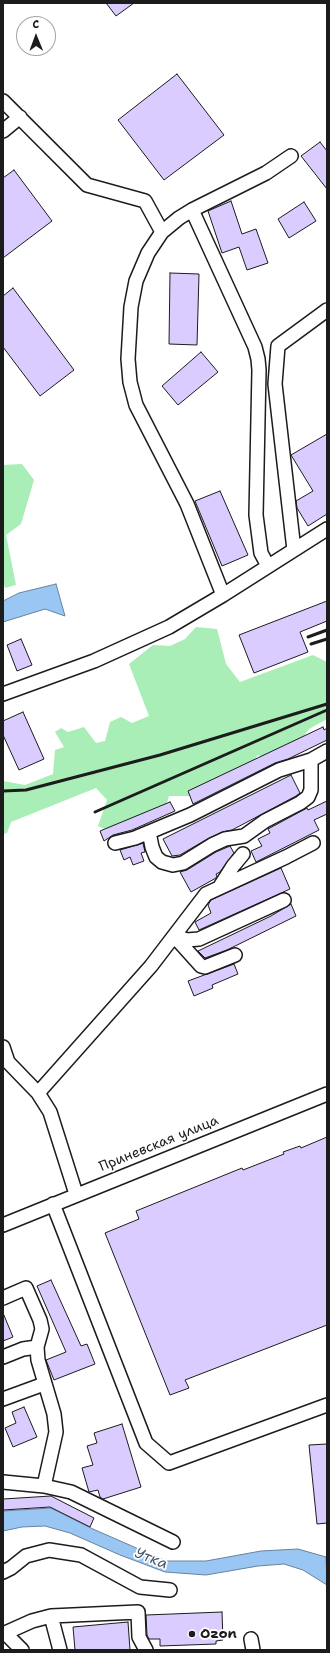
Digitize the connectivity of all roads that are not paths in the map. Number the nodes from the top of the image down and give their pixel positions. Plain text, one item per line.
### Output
1 (3, 101) edge
2 (20, 117) junction
3 (3, 131) edge
4 (291, 156) dead end
5 (192, 210) junction
6 (162, 232) junction
7 (327, 310) edge
8 (327, 530) edge
9 (294, 550) junction
10 (268, 566) junction
11 (223, 595) junction
12 (3, 694) edge
13 (327, 751) edge
14 (311, 760) junction
15 (149, 832) junction
16 (244, 836) junction
17 (115, 842) dead end
18 (313, 843) dead end
19 (243, 854) junction
20 (248, 875) junction
21 (219, 888) junction
22 (284, 900) dead end
23 (174, 936) junction
24 (235, 955) dead end
25 (3, 1047) edge
26 (38, 1093) junction
27 (327, 1094) edge
28 (76, 1194) junction
29 (53, 1204) junction
30 (3, 1225) edge
31 (3, 1298) edge
32 (37, 1347) junction
33 (3, 1357) edge
34 (44, 1384) junction
35 (3, 1399) edge
36 (327, 1405) edge
37 (3, 1482) edge
38 (44, 1486) junction
39 (173, 1542) dead end
40 (3, 1572) edge
41 (170, 1590) dead end
42 (51, 1616) junction
43 (4, 1633) edge
44 (22, 1650) edge
45 (60, 1650) edge
46 (146, 1650) edge

1 - 2 street
2 - 3 street
2 - 6 street
4 - 5 street
5 - 6 street
5 - 10 street
6 - 11 street
7 - 9 street
8 - 9 street
9 - 10 street
10 - 11 street
11 - 12 street
13 - 14 street
14 - 15 street
14 - 16 street
15 - 16 street
15 - 17 street
16 - 19 street
18 - 20 street
19 - 20 street
19 - 21 street
20 - 21 street
21 - 23 street
22 - 23 street
23 - 24 street
23 - 26 street
25 - 26 street
26 - 28 street
27 - 28 street, Приневская улица
28 - 29 street, Приневская улица
29 - 30 street, Приневская улица
29 - 36 street
31 - 32 street
32 - 33 street
32 - 34 street
34 - 35 street
34 - 38 street
37 - 38 street
38 - 39 street
40 - 41 street
42 - 43 street
42 - 45 street
42 - 46 street
43 - 44 street

